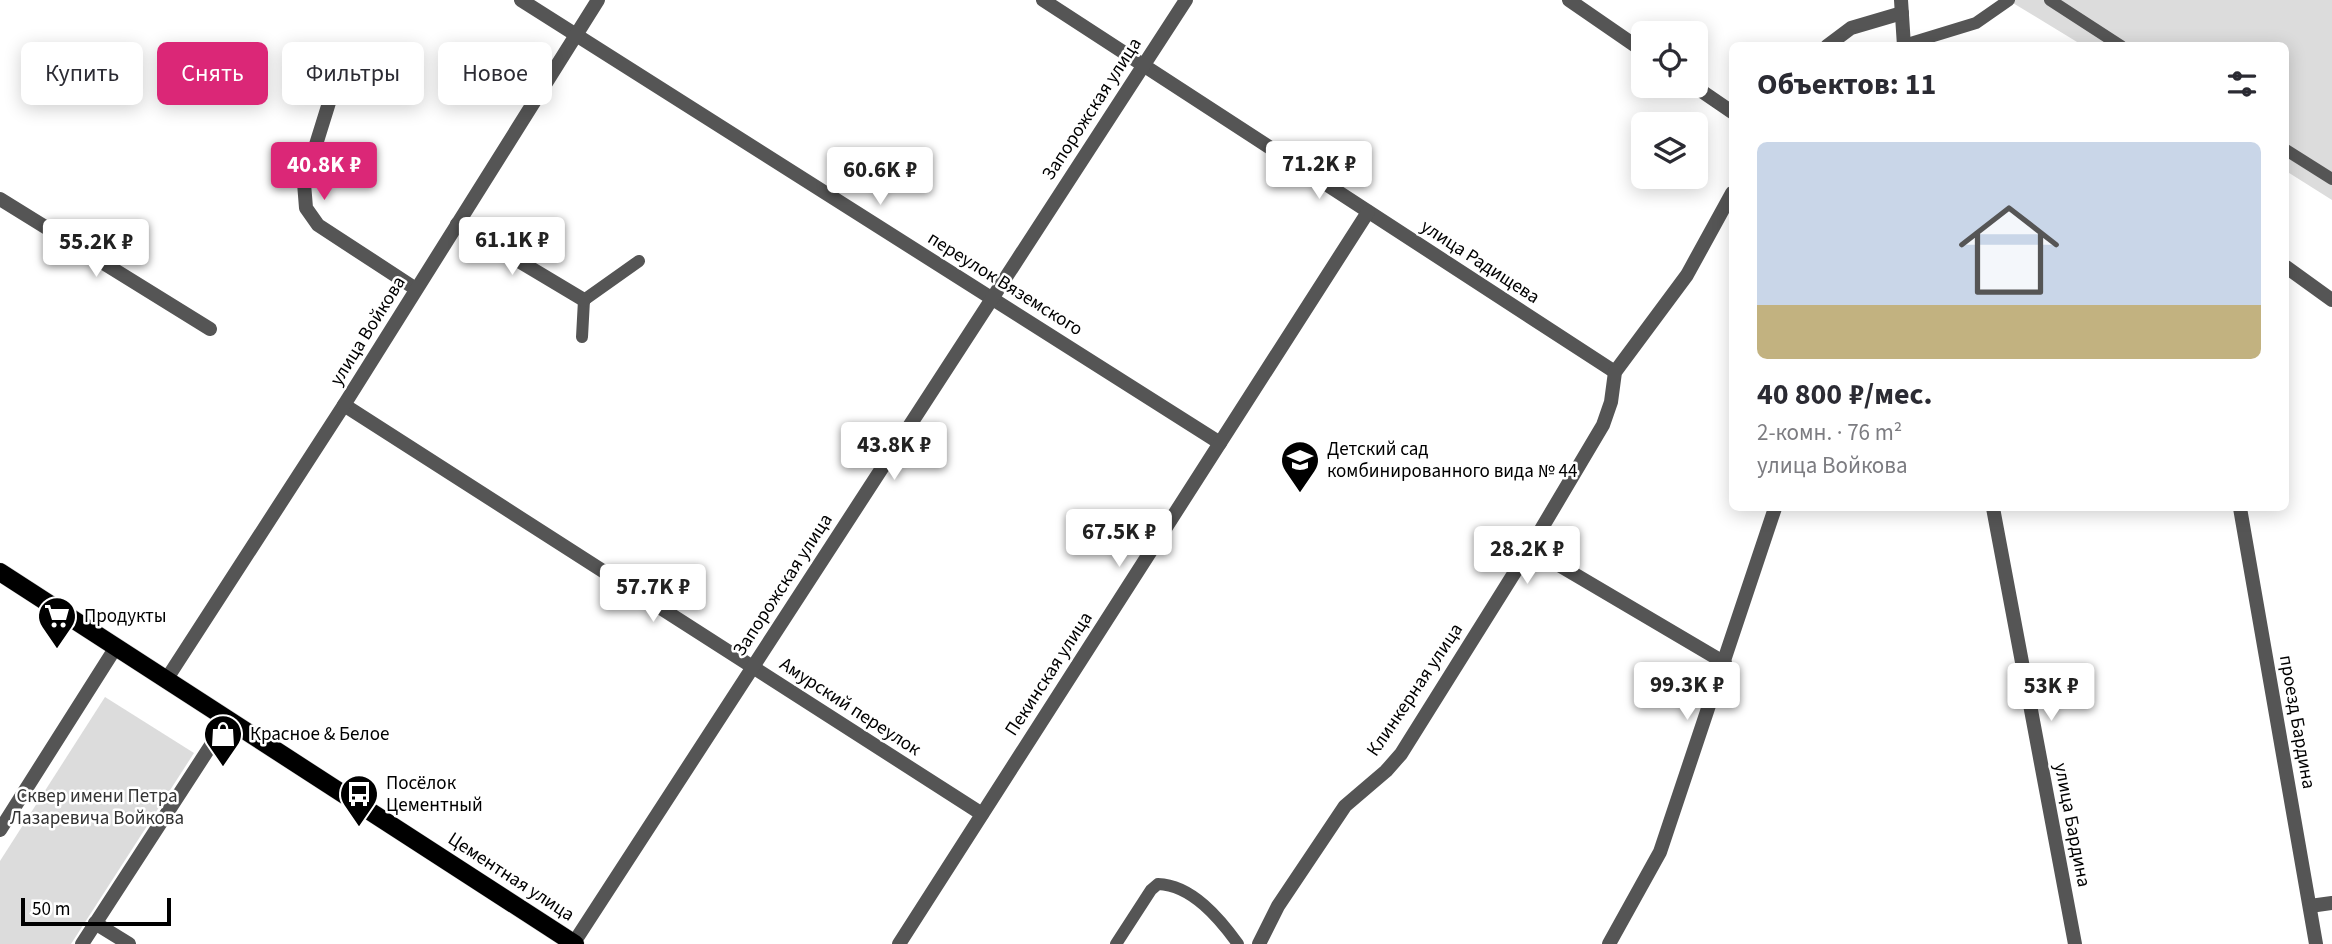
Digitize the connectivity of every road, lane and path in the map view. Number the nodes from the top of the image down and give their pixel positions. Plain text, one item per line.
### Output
1 (521, 0) edge
2 (598, 0) edge
3 (1042, 0) edge
4 (1186, 0) edge
5 (1569, 0) edge
6 (2009, 0) edge
7 (2050, 0) edge
8 (1902, 7) edge
9 (576, 35) junction
10 (1832, 42) edge
11 (1904, 42) edge
12 (1917, 42) edge
13 (2115, 42) edge
14 (1631, 43) edge
15 (1143, 66) junction
16 (1708, 96) edge
17 (328, 105) edge
18 (1729, 110) edge
19 (2289, 152) edge
20 (2332, 179) edge
21 (1729, 198) edge
22 (0, 199) edge
23 (1368, 212) junction
24 (457, 224) junction
25 (639, 261) dead end
26 (2289, 269) edge
27 (416, 289) junction
28 (992, 299) junction
29 (584, 300) junction
30 (2332, 300) edge
31 (210, 329) dead end
32 (582, 337) dead end
33 (1615, 372) junction
34 (344, 405) junction
35 (1220, 443) junction
36 (1774, 511) edge
37 (1994, 511) edge
38 (2242, 511) edge
39 (1530, 548) junction
40 (0, 572) edge
41 (116, 647) junction
42 (1725, 663) junction
43 (753, 667) junction
44 (166, 680) junction
45 (228, 719) junction
46 (982, 814) junction
47 (0, 830) edge
48 (2332, 903) edge
49 (2310, 906) junction
50 (96, 923) junction
51 (82, 944) edge
52 (128, 944) edge
53 (574, 944) edge
54 (899, 944) edge
55 (1116, 944) edge
56 (1238, 944) edge
57 (1259, 944) edge
58 (1609, 944) edge
59 (2075, 944) edge
60 (2316, 944) edge

1 - 9 street, переулок Вяземского
2 - 9 street, улица Войкова
3 - 15 street, улица Радищева
4 - 15 street, Запорожская улица
5 - 14 street
6 - 12 lane
7 - 13 lane
8 - 10 street
8 - 11 street
9 - 24 street, улица Войкова
9 - 28 street, переулок Вяземского
15 - 23 street, улица Радищева
15 - 28 street, Запорожская улица
16 - 18 street
17 - 27 street
19 - 20 lane
21 - 33 street, Клинкерная улица
22 - 31 street
23 - 33 street, улица Радищева
23 - 35 street, Пекинская улица
24 - 27 street, улица Войкова
24 - 29 street
25 - 29 lane
26 - 30 street
27 - 34 street, улица Войкова
28 - 35 street, переулок Вяземского
28 - 43 street, Запорожская улица
29 - 32 lane
33 - 39 street, Клинкерная улица
34 - 43 street, Амурский переулок
34 - 44 street, улица Войкова
35 - 46 street, Пекинская улица
36 - 42 street
37 - 59 street, улица Бардина
38 - 49 street, проезд Бардина
39 - 42 street
39 - 57 street, Клинкерная улица
40 - 41 main road, Цементная улица
41 - 44 main road, Цементная улица
41 - 47 street
42 - 58 street
43 - 46 street, Амурский переулок
43 - 53 street, Запорожская улица
44 - 45 main road, Цементная улица
45 - 50 street
45 - 53 main road, Цементная улица
46 - 54 street, Пекинская улица
48 - 49 street
49 - 60 street, проезд Бардина
50 - 51 street
50 - 52 street
55 - 56 lane

